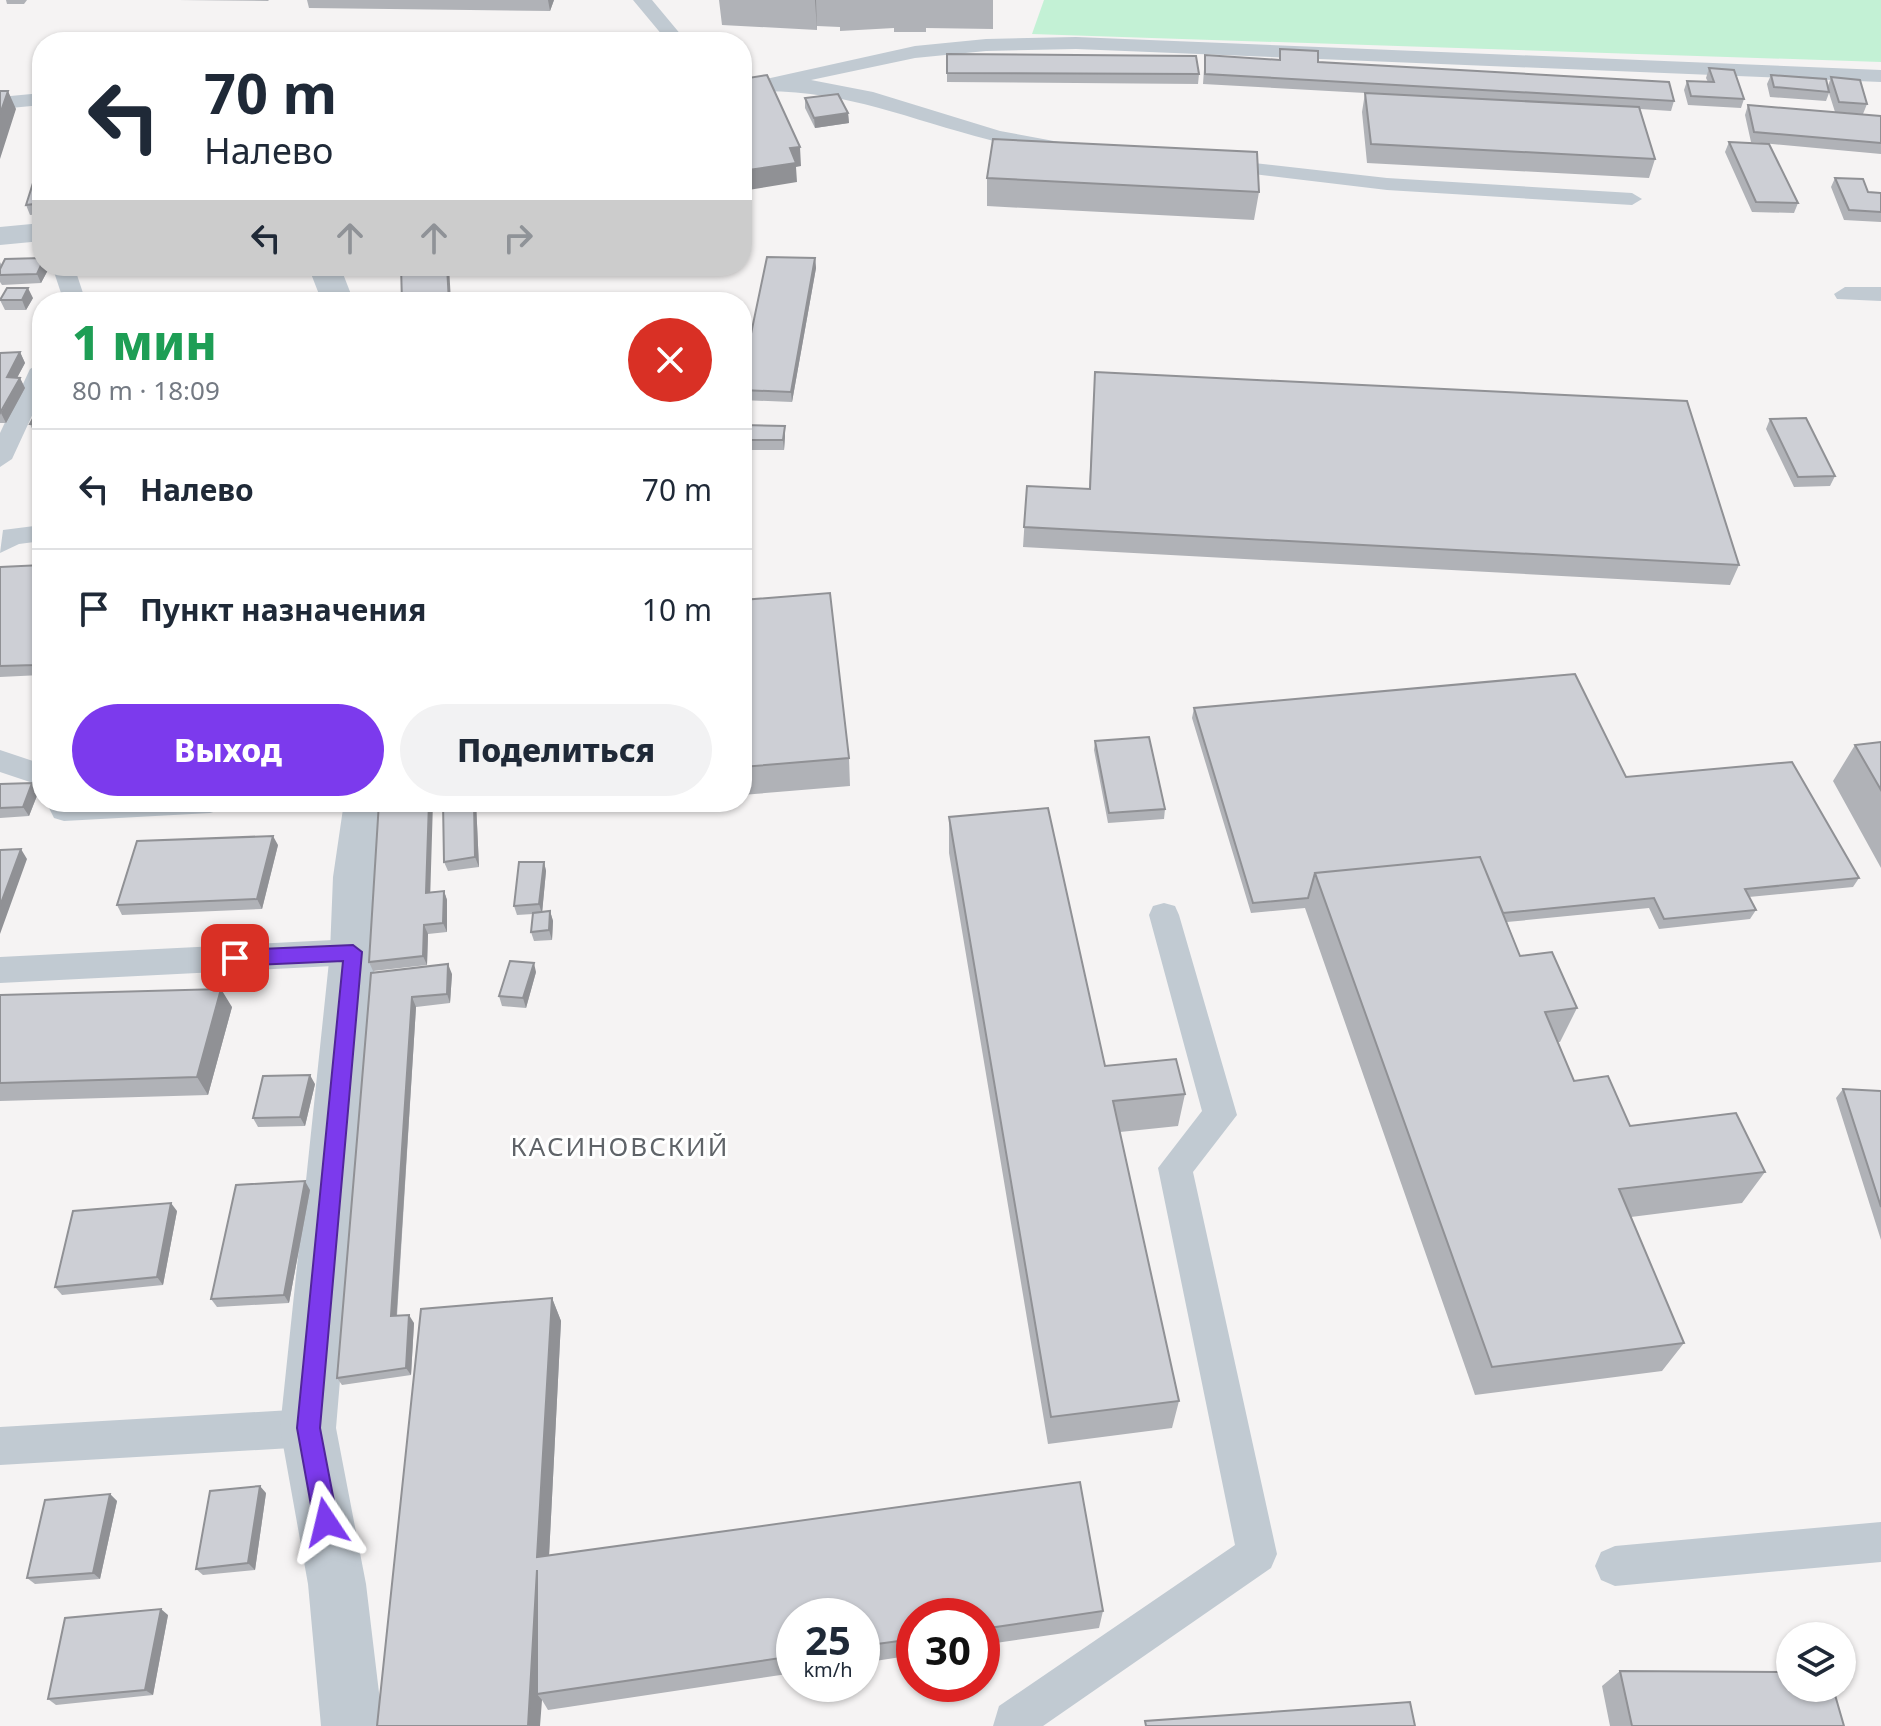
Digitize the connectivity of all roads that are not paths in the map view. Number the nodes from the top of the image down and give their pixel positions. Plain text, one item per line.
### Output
1 (642, 0) edge
2 (669, 32) edge
3 (1881, 76) edge
4 (773, 83) junction
5 (752, 85) edge
6 (32, 100) edge
7 (0, 103) edge
8 (1082, 150) edge
9 (1204, 164) edge
10 (1632, 199) dead end
11 (32, 233) edge
12 (0, 236) edge
13 (1845, 294) dead end
14 (1881, 294) edge
15 (32, 390) edge
16 (0, 459) edge
17 (32, 535) edge
18 (4, 539) edge
19 (0, 761) edge
20 (32, 772) edge
21 (364, 812) edge
22 (1164, 915) dead end
23 (353, 952) junction
24 (0, 970) edge
25 (308, 1428) junction
26 (0, 1446) edge
27 (1881, 1542) edge
28 (1615, 1566) dead end
29 (352, 1726) edge
30 (1014, 1726) edge

1 - 2 lane
3 - 4 lane
4 - 5 lane
4 - 8 lane
6 - 7 lane
9 - 10 lane
11 - 12 street
13 - 14 lane
15 - 16 lane
17 - 18 lane
19 - 20 lane
21 - 23 street
22 - 30 lane
23 - 24 lane
23 - 25 street
25 - 26 lane
25 - 29 street
27 - 28 lane

